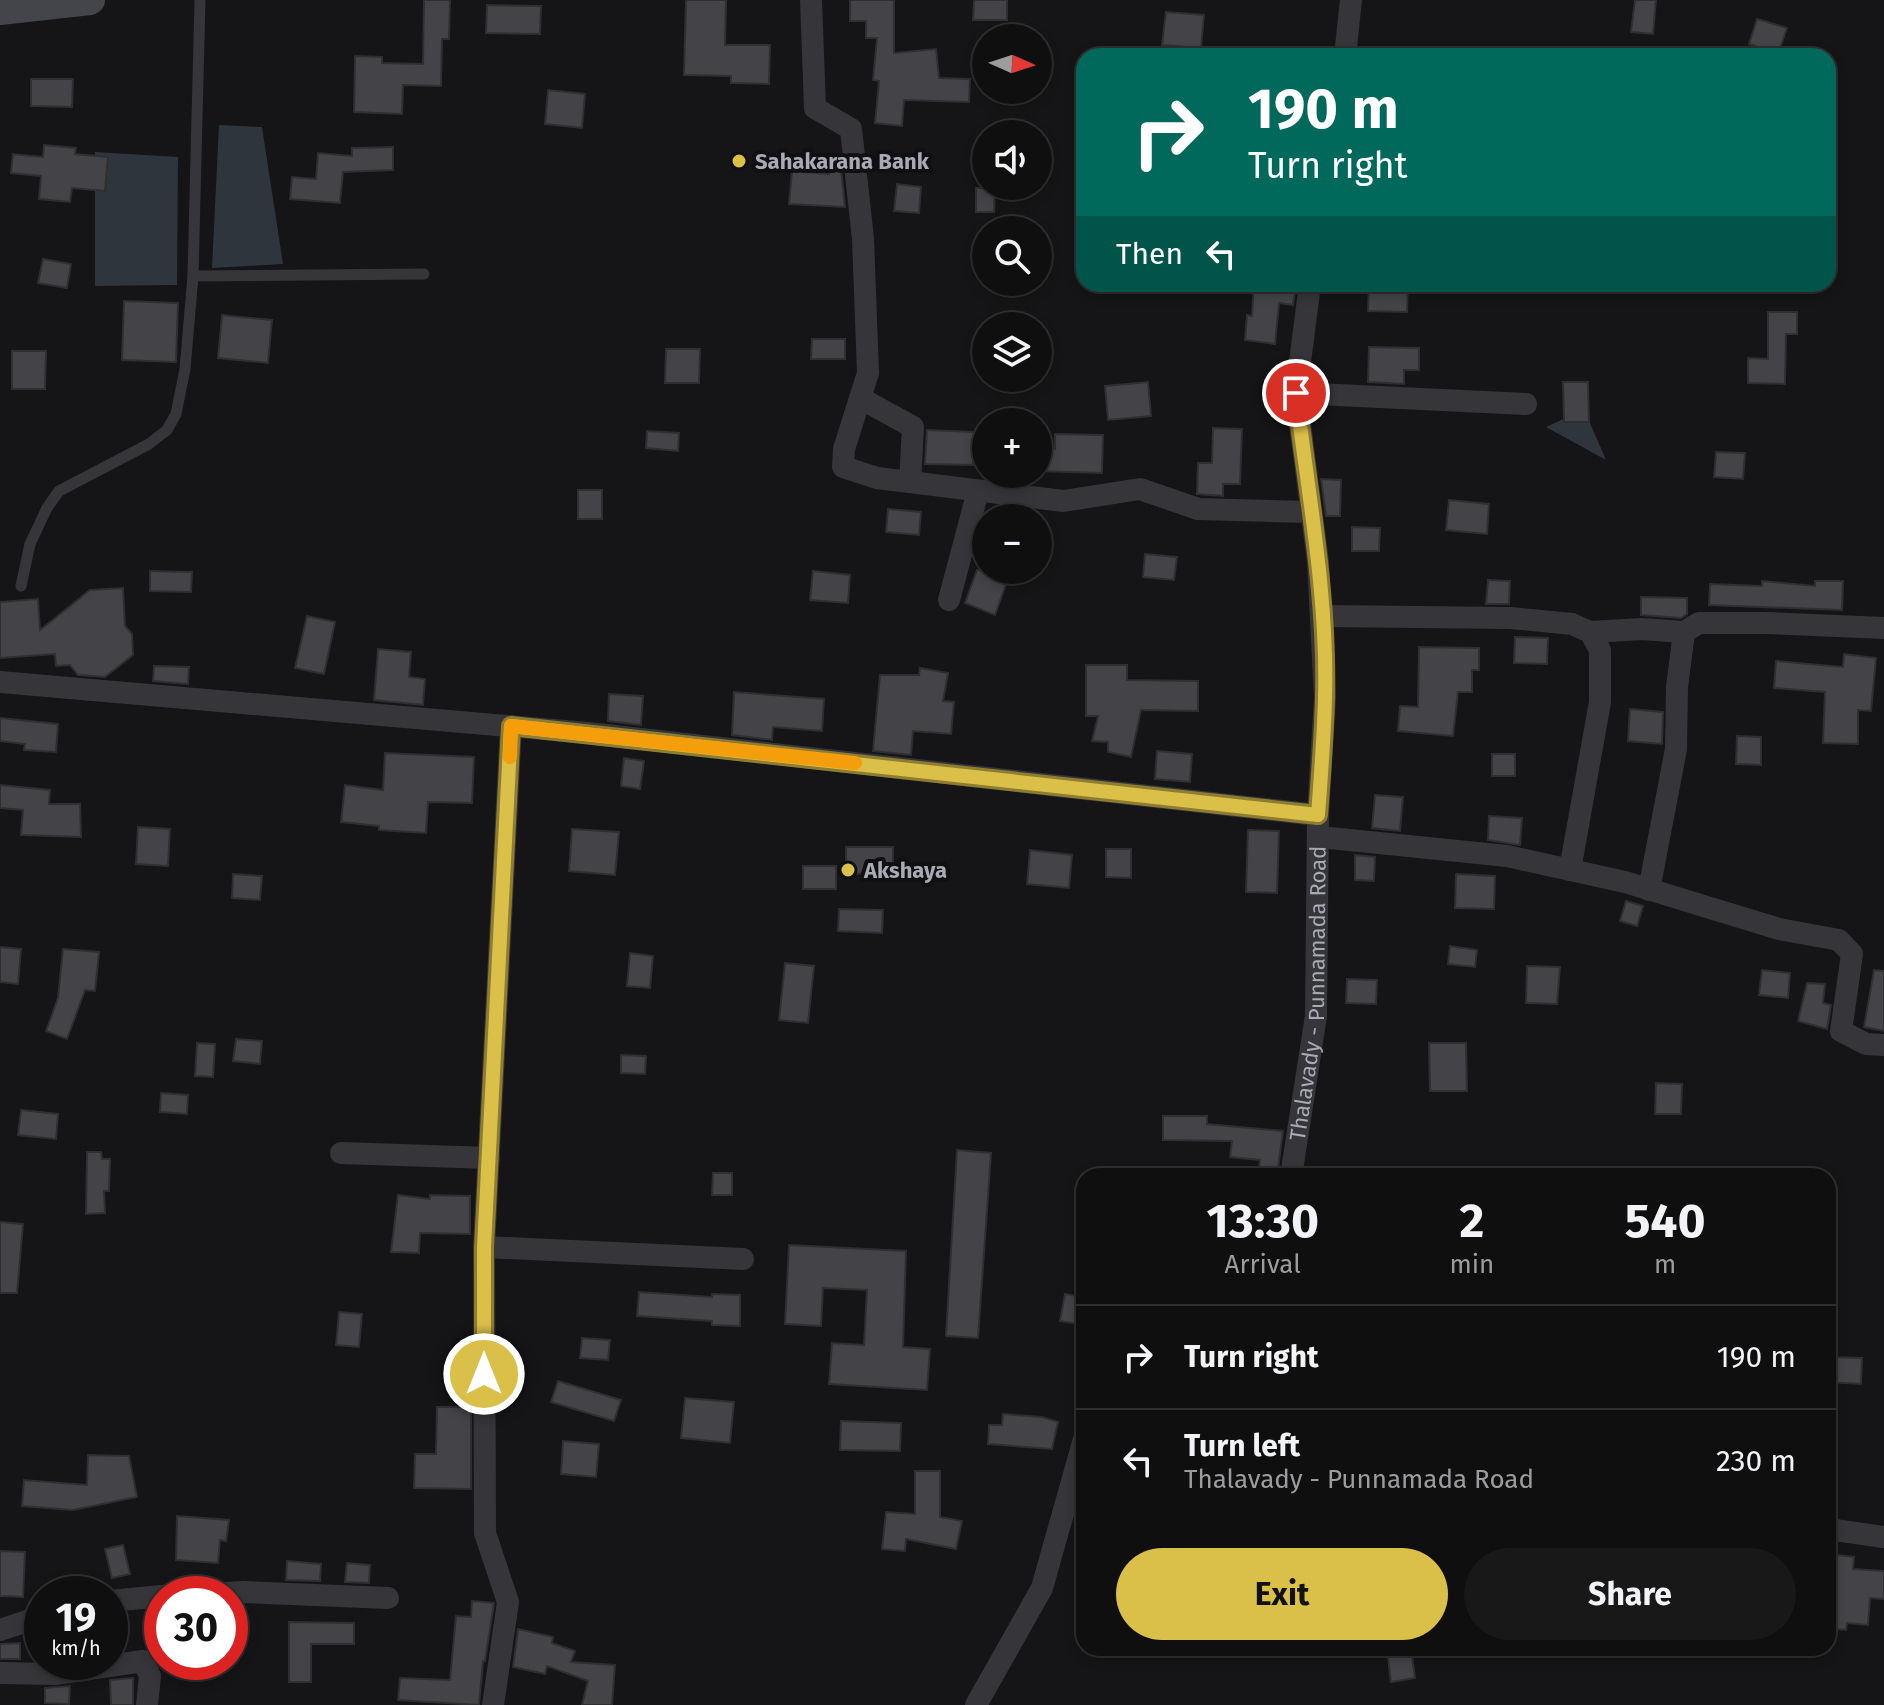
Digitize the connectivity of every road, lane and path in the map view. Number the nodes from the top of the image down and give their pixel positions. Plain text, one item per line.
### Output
1 (90, 0) edge
2 (200, 0) edge
3 (811, 0) edge
4 (1351, 0) edge
5 (18, 6) edge
6 (1346, 48) edge
7 (424, 274) dead end
8 (193, 276) junction
9 (1309, 292) edge
10 (1296, 393) junction
11 (860, 398) junction
12 (1526, 404) dead end
13 (910, 482) junction
14 (978, 491) junction
15 (1310, 512) junction
16 (21, 586) dead end
17 (949, 600) dead end
18 (1322, 616) junction
19 (1884, 628) edge
20 (1590, 632) junction
21 (1684, 632) junction
22 (0, 682) edge
23 (511, 726) junction
24 (1319, 826) junction
25 (1570, 870) junction
26 (1649, 890) junction
27 (1884, 1045) edge
28 (341, 1153) dead end
29 (489, 1158) junction
30 (1292, 1168) edge
31 (484, 1247) junction
32 (743, 1259) dead end
33 (1076, 1467) edge
34 (1836, 1530) edge
35 (1884, 1537) edge
36 (248, 1592) edge
37 (388, 1598) dead end
38 (24, 1622) edge
39 (0, 1630) edge
40 (0, 1673) edge
41 (147, 1705) edge
42 (493, 1705) edge
43 (976, 1705) edge

1 - 5 main road
2 - 8 lane
3 - 11 street
4 - 6 street
7 - 8 lane
8 - 16 lane
9 - 10 street, Thalavady - Punnamada Road
10 - 12 street
10 - 15 street, Thalavady - Punnamada Road
11 - 13 street
11 - 13 street
13 - 14 street
14 - 15 street
14 - 17 street
15 - 18 street, Thalavady - Punnamada Road
18 - 20 street
18 - 24 street, Thalavady - Punnamada Road
19 - 21 street
20 - 21 street
20 - 25 street
21 - 26 street
22 - 23 street
23 - 24 street
23 - 29 street
24 - 25 street
24 - 30 street, Thalavady - Punnamada Road
25 - 26 street
26 - 27 street
28 - 29 street
29 - 31 street
31 - 32 street
31 - 42 street
33 - 43 street
34 - 35 street
36 - 37 street
38 - 39 street
40 - 41 street

